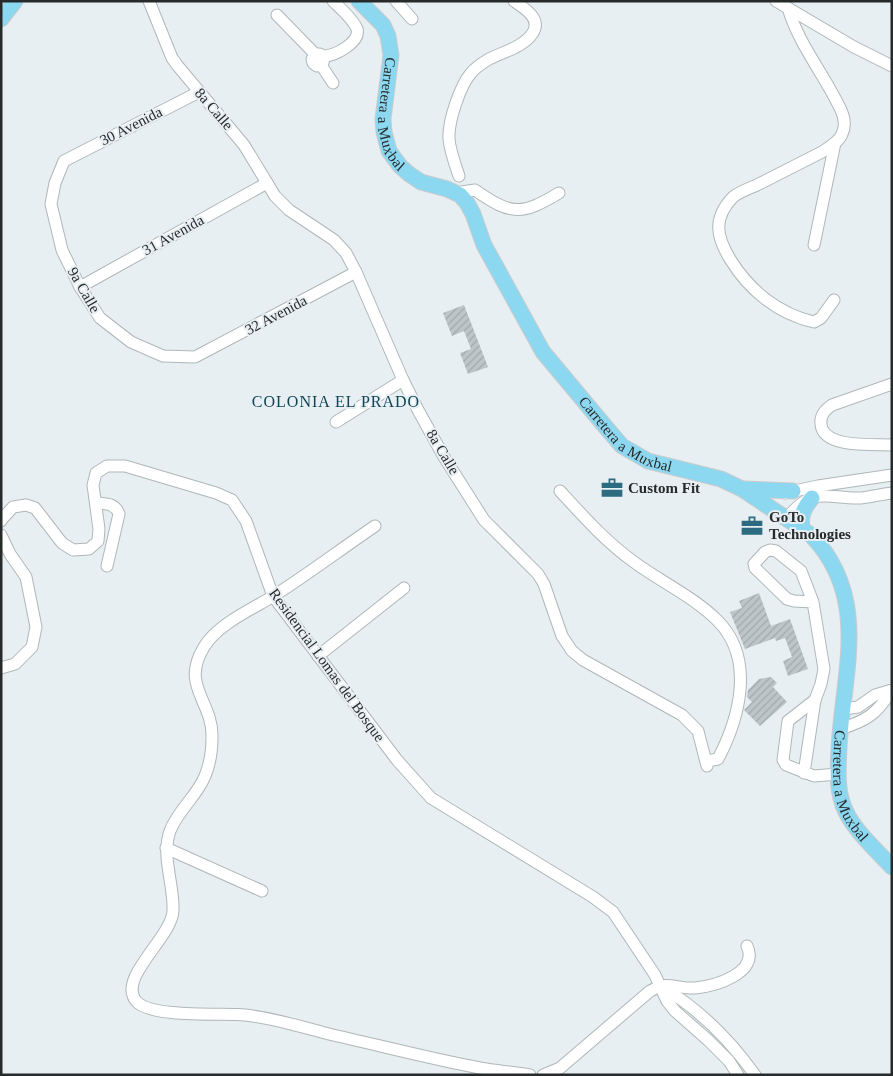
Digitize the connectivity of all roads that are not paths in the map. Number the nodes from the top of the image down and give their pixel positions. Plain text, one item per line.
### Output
1 (14, 1) edge
2 (149, 1) edge
3 (333, 1) edge
4 (359, 1) edge
5 (396, 1) edge
6 (514, 1) edge
7 (776, 1) edge
8 (788, 8) junction
9 (277, 15) dead end
10 (1, 19) edge
11 (412, 19) dead end
12 (319, 58) junction
13 (892, 66) edge
14 (333, 83) dead end
15 (198, 92) junction
16 (835, 143) junction
17 (64, 161) joint
18 (459, 176) dead end
19 (267, 183) junction
20 (455, 193) junction
21 (559, 193) dead end
22 (814, 245) dead end
23 (356, 272) junction
24 (80, 287) junction
25 (834, 300) dead end
26 (195, 357) joint
27 (403, 380) junction
28 (892, 384) edge
29 (336, 422) dead end
30 (892, 445) edge
31 (892, 475) edge
32 (863, 480) junction
33 (742, 489) junction
34 (560, 491) dead end
35 (794, 491) junction
36 (892, 493) edge
37 (866, 497) junction
38 (812, 498) junction
39 (759, 500) junction
40 (96, 502) junction
41 (787, 518) junction
42 (1, 522) edge
43 (375, 526) dead end
44 (802, 528) junction
45 (1, 535) edge
46 (107, 566) dead end
47 (404, 588) dead end
48 (273, 596) junction
49 (813, 602) junction
50 (318, 656) junction
51 (1, 668) edge
52 (891, 690) edge
53 (815, 700) junction
54 (843, 709) junction
55 (840, 729) junction
56 (804, 773) junction
57 (838, 774) junction
58 (166, 848) junction
59 (892, 867) edge
60 (262, 891) dead end
61 (747, 946) dead end
62 (660, 986) junction
63 (480, 1072) edge
64 (530, 1075) edge
65 (543, 1075) edge
66 (738, 1075) edge
67 (755, 1075) edge

1 - 10 main road
2 - 15 street, 8a Calle
3 - 12 street
4 - 20 main road, Carretera a Muxbal
5 - 11 street
6 - 18 street
7 - 8 street
8 - 13 street
8 - 16 street
9 - 12 street
12 - 14 street
15 - 17 street, 30 Avenida
15 - 19 street, 8a Calle
16 - 22 street
16 - 25 street
17 - 24 street, 9a Calle
19 - 23 street, 8a Calle
19 - 24 street, 31 Avenida
20 - 21 street
20 - 33 main road, Carretera a Muxbal
23 - 26 street, 32 Avenida
23 - 27 street, 8a Calle
24 - 26 street, 9a Calle
27 - 29 street
27 - 34 street, 8a Calle
28 - 30 street
31 - 32 street
32 - 35 street
32 - 37 street
33 - 35 main road
33 - 39 main road, Carretera a Muxbal
35 - 39 street
36 - 37 street
37 - 38 street
38 - 41 street
38 - 44 main road
39 - 41 main road, Carretera a Muxbal
40 - 42 street, Residencial Lomas del Bosque
40 - 46 street
40 - 48 street, Residencial Lomas del Bosque
41 - 44 main road, Carretera a Muxbal
43 - 48 street
44 - 54 main road, Carretera a Muxbal
45 - 51 street
47 - 50 street
48 - 50 street, Residencial Lomas del Bosque
48 - 58 street
49 - 49 street
49 - 53 street
50 - 62 street, Residencial Lomas del Bosque
52 - 54 street
52 - 55 street
53 - 56 street
53 - 56 street
54 - 55 main road, Carretera a Muxbal
55 - 57 main road, Carretera a Muxbal
56 - 57 street
57 - 59 main road, Carretera a Muxbal
58 - 60 street
58 - 63 street
61 - 62 street
62 - 65 street
62 - 66 street, Residencial Lomas del Bosque
62 - 67 street
63 - 64 street

